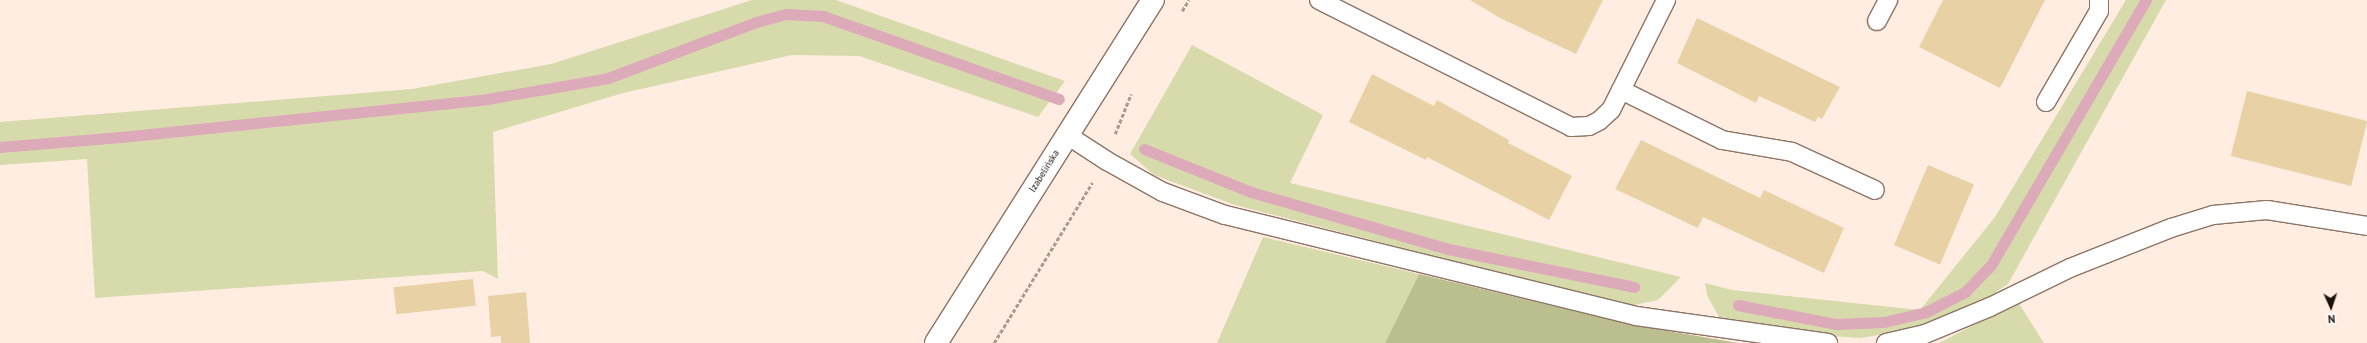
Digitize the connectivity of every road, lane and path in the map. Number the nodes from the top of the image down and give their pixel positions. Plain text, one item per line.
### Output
1 (1153, 0) edge
2 (1319, 0) edge
3 (1666, 0) edge
4 (1888, 0) edge
5 (2099, 0) edge
6 (1877, 21) dead end
7 (1621, 90) junction
8 (2046, 102) dead end
9 (1067, 135) junction
10 (1875, 190) dead end
11 (2367, 226) edge
12 (936, 343) edge
13 (1828, 343) edge
14 (1886, 343) edge

1 - 9 street, Izabelińska
2 - 7 lane
3 - 7 lane
4 - 6 lane
5 - 8 lane
7 - 10 lane
9 - 12 street, Izabelińska
9 - 13 lane
11 - 14 lane

